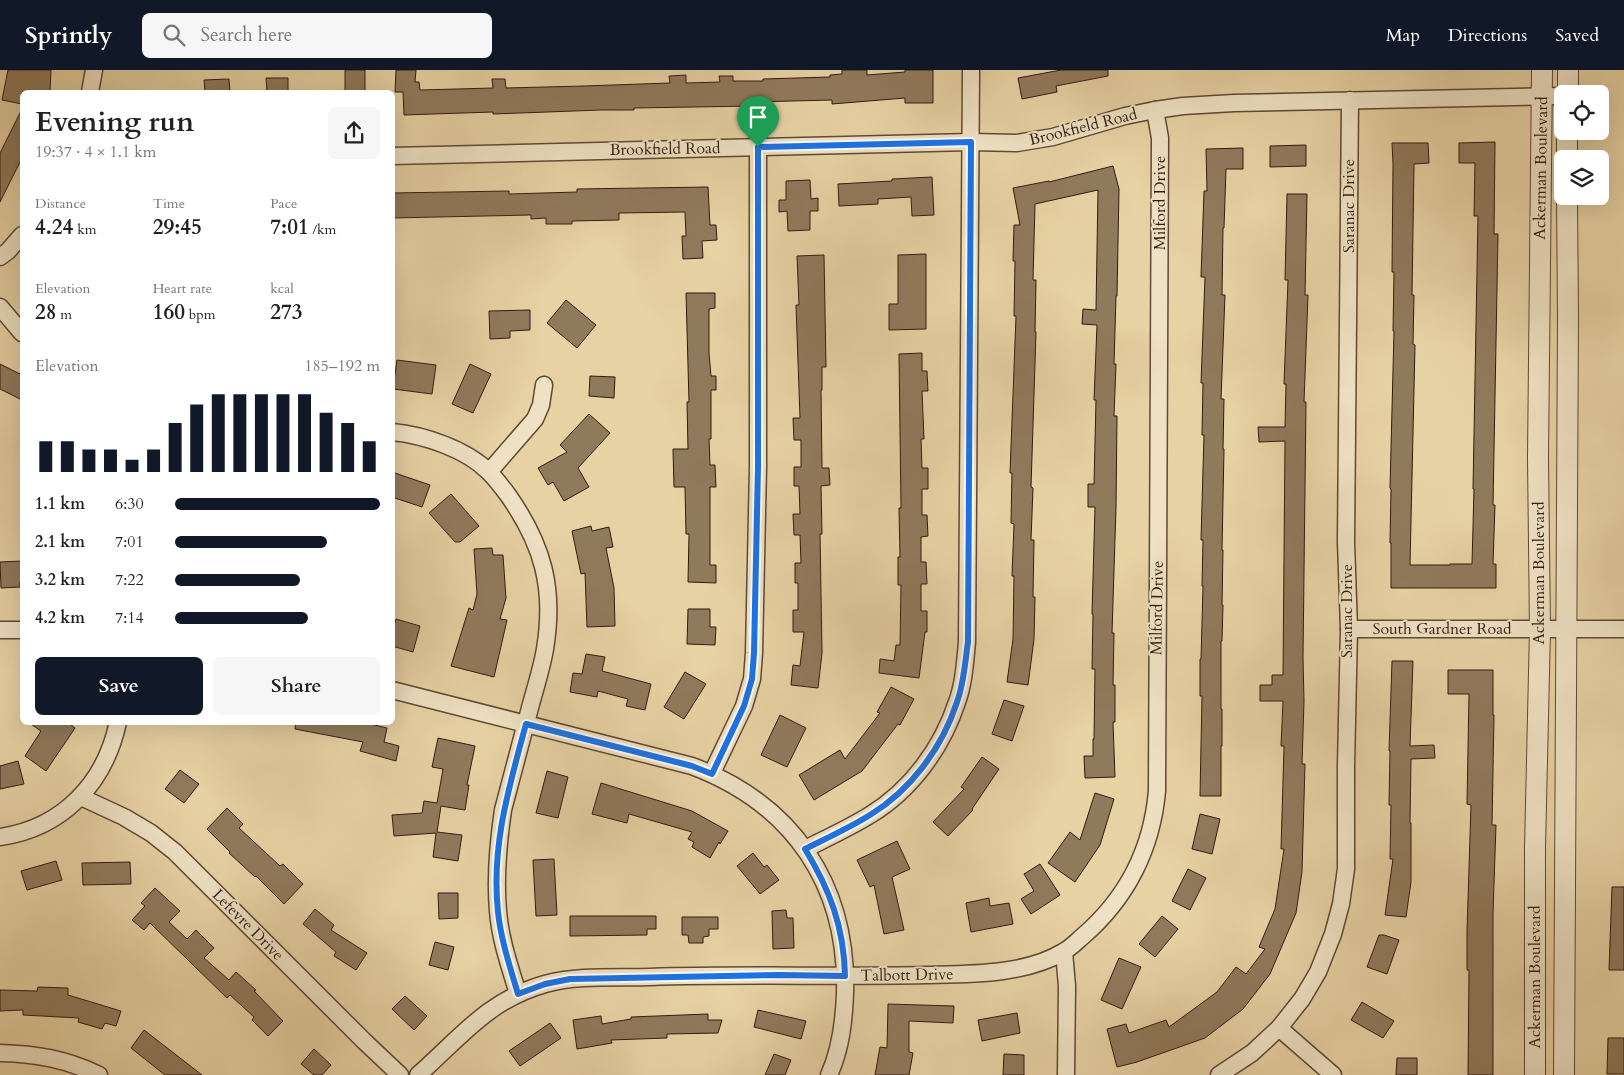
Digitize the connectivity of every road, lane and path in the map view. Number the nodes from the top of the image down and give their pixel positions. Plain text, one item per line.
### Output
1 (94, 70) edge
2 (971, 70) edge
3 (1542, 70) edge
4 (1568, 70) edge
5 (1568, 85) edge
6 (90, 90) edge
7 (1542, 96) junction
8 (1554, 96) edge
9 (1350, 100) junction
10 (1155, 110) junction
11 (971, 142) junction
12 (758, 147) junction
13 (395, 156) edge
14 (1567, 205) edge
15 (20, 236) edge
16 (0, 257) edge
17 (0, 307) edge
18 (20, 331) edge
19 (544, 385) dead end
20 (395, 432) edge
21 (489, 472) junction
22 (1349, 629) junction
23 (1566, 629) junction
24 (1624, 629) edge
25 (0, 630) edge
26 (20, 630) edge
27 (1540, 630) junction
28 (395, 691) edge
29 (526, 724) junction
30 (117, 725) edge
31 (712, 774) junction
32 (80, 797) junction
33 (0, 837) edge
34 (805, 849) junction
35 (1064, 952) junction
36 (845, 976) junction
37 (518, 994) junction
38 (1279, 1028) junction
39 (0, 1053) edge
40 (99, 1075) edge
41 (400, 1075) edge
42 (418, 1075) edge
43 (830, 1075) edge
44 (1066, 1075) edge
45 (1219, 1075) edge
46 (1333, 1075) edge
47 (1535, 1075) edge
48 (1564, 1075) edge

1 - 6 street
2 - 11 street
3 - 7 street, Ackerman Boulevard
4 - 5 street, Ackerman Boulevard
7 - 8 street, Brookfield Road
7 - 9 street, Brookfield Road
7 - 27 street, Ackerman Boulevard
9 - 10 street, Brookfield Road
9 - 22 street, Saranac Drive
10 - 11 street, Brookfield Road
10 - 35 street, Milford Drive
11 - 12 street, Brookfield Road
11 - 34 street
12 - 13 street, Brookfield Road
12 - 31 street
14 - 23 street, Ackerman Boulevard
15 - 16 street
17 - 18 street
19 - 21 street
20 - 21 street
21 - 29 street
22 - 27 street, South Gardner Road
22 - 38 street, Saranac Drive
23 - 24 street, South Gardner Road
23 - 27 street, South Gardner Road
23 - 48 street, Ackerman Boulevard
25 - 26 street
27 - 47 street, Ackerman Boulevard
28 - 29 street
29 - 31 street
29 - 37 street
30 - 32 street
31 - 34 street
32 - 33 street
32 - 41 street, Lefevre Drive
34 - 36 street
35 - 36 street, Talbott Drive
35 - 44 street
36 - 37 street, Talbott Drive
36 - 43 street
37 - 42 street, Talbott Drive
38 - 45 street, Saranac Drive
38 - 46 street
39 - 40 street

